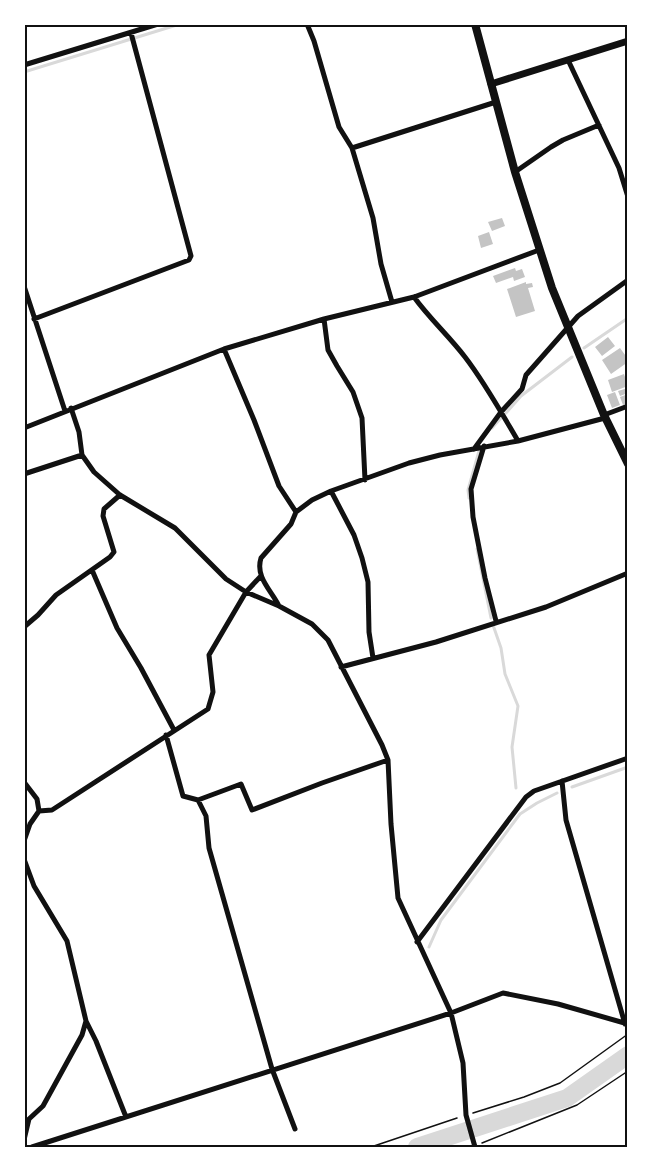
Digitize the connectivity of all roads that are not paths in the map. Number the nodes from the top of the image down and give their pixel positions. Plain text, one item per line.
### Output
1 (158, 24) edge
2 (307, 24) edge
3 (475, 24) edge
4 (131, 34) junction
5 (628, 41) edge
6 (568, 60) junction
7 (24, 65) edge
8 (491, 84) junction
9 (496, 102) junction
10 (599, 125) junction
11 (351, 148) junction
12 (515, 172) junction
13 (628, 197) edge
14 (539, 250) junction
15 (628, 280) edge
16 (24, 286) edge
17 (414, 297) junction
18 (392, 302) junction
19 (34, 319) junction
20 (324, 319) junction
21 (568, 328) junction
22 (224, 349) junction
23 (628, 406) edge
24 (68, 410) junction
25 (501, 412) junction
26 (604, 417) junction
27 (24, 428) edge
28 (518, 441) junction
29 (484, 446) junction
30 (474, 449) junction
31 (82, 455) junction
32 (628, 464) edge
33 (24, 474) edge
34 (365, 480) junction
35 (332, 491) junction
36 (120, 495) junction
37 (296, 512) junction
38 (92, 570) junction
39 (628, 573) edge
40 (260, 577) junction
41 (246, 592) junction
42 (279, 606) junction
43 (496, 621) junction
44 (24, 627) edge
45 (373, 658) junction
46 (341, 667) junction
47 (174, 730) junction
48 (166, 735) junction
49 (628, 758) edge
50 (388, 760) junction
51 (562, 781) junction
52 (24, 782) edge
53 (198, 800) junction
54 (39, 811) junction
55 (24, 841) edge
56 (24, 859) edge
57 (417, 942) junction
58 (451, 1013) junction
59 (86, 1022) junction
60 (627, 1024) edge
61 (272, 1069) junction
62 (126, 1117) junction
63 (296, 1129) dead end
64 (24, 1140) edge
65 (474, 1145) edge
66 (32, 1147) edge

1 - 4 street
2 - 11 street
3 - 8 main road
4 - 7 street
4 - 19 street
5 - 6 street
6 - 8 street
6 - 10 street
8 - 9 main road
9 - 11 street
9 - 12 main road
10 - 12 street
10 - 13 street
11 - 18 street
12 - 14 main road
14 - 17 street
14 - 21 main road
15 - 21 street
16 - 19 street
17 - 18 street
17 - 25 street
18 - 20 street
19 - 24 street
20 - 22 street
20 - 34 street
21 - 25 street
21 - 26 main road
22 - 24 street
22 - 37 street
23 - 26 street
24 - 27 street
24 - 31 street
25 - 28 street
25 - 30 street
26 - 28 street
26 - 32 main road
28 - 29 street
29 - 30 street
29 - 43 street
30 - 34 street
31 - 33 street
31 - 36 street
34 - 35 street
35 - 37 street
35 - 45 street
36 - 38 street
36 - 41 street
37 - 40 street
38 - 44 street
38 - 47 street
39 - 43 street
40 - 41 street
40 - 42 street
41 - 42 street
41 - 47 street
42 - 46 street
43 - 45 street
45 - 46 street
46 - 50 street
47 - 48 street
48 - 53 street
48 - 54 street
49 - 51 street
50 - 53 street
50 - 57 street
51 - 57 street
51 - 60 street
52 - 54 street
53 - 61 street
54 - 55 street
56 - 59 street
57 - 58 street
58 - 60 street
58 - 61 street
58 - 65 street
59 - 62 street
59 - 64 street
61 - 62 street
61 - 63 street
62 - 66 street

